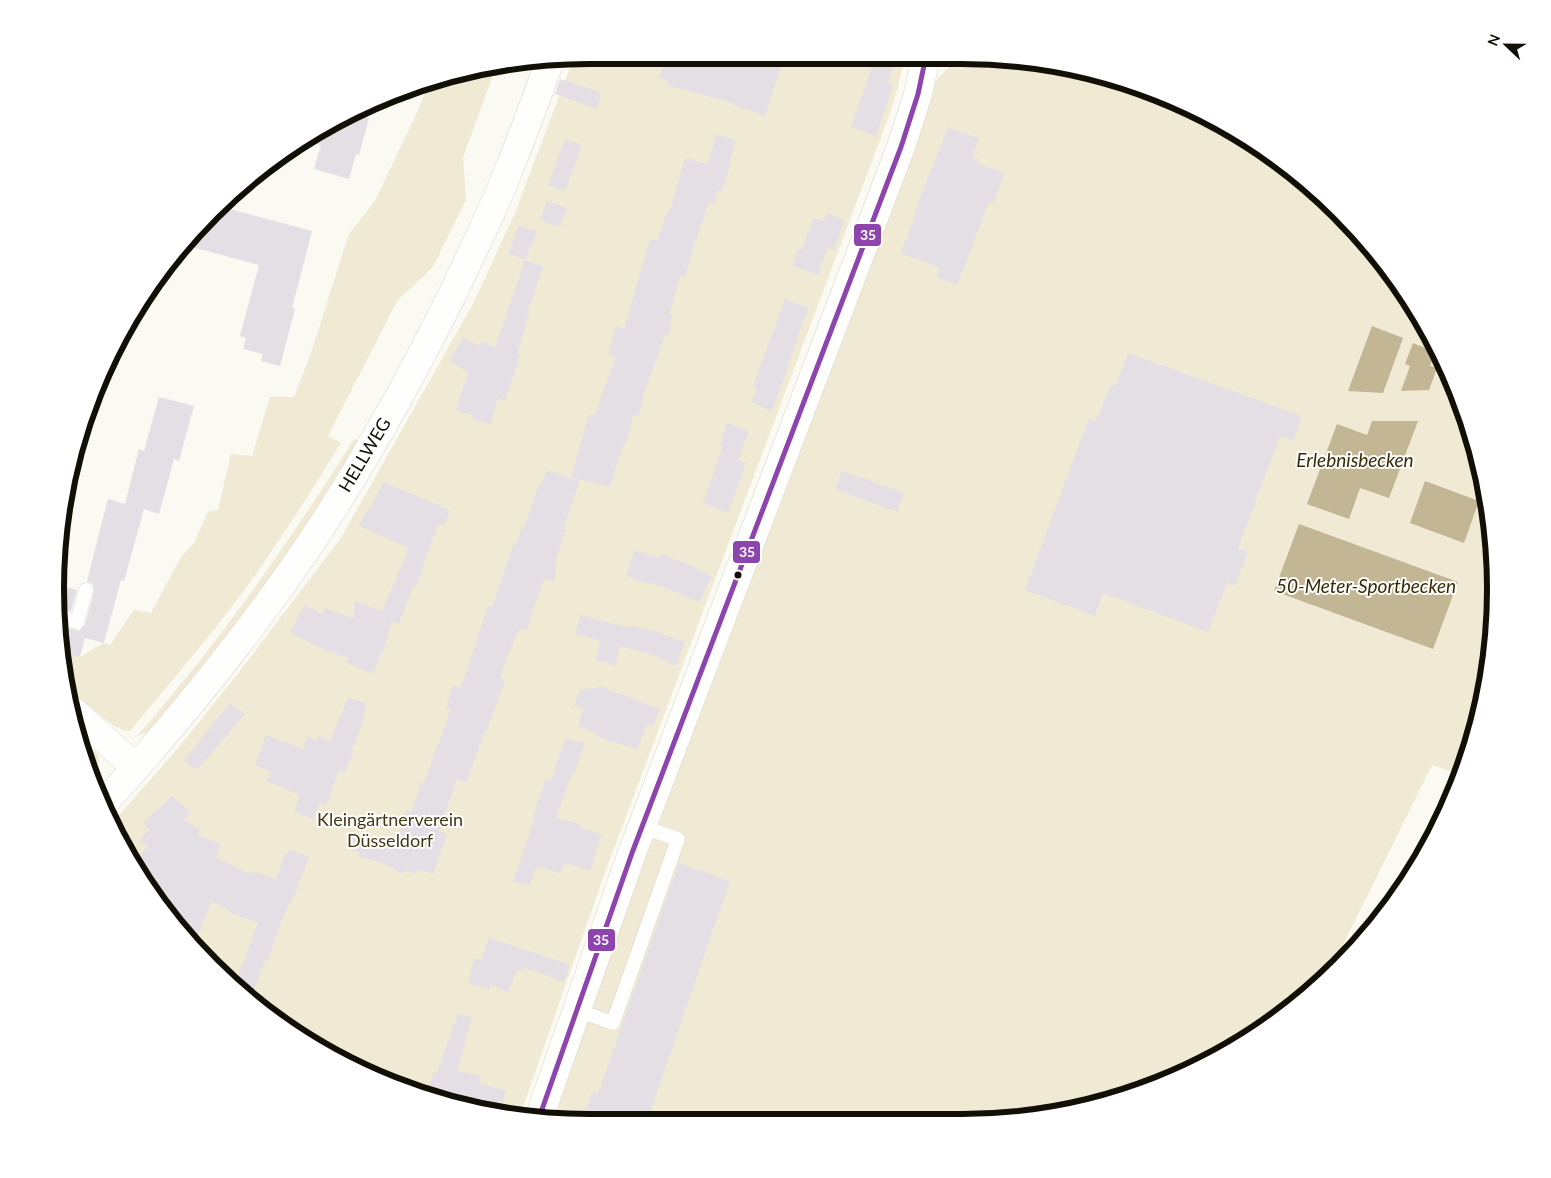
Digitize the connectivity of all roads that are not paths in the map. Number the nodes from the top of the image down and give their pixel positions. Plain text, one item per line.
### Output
1 (924, 64) edge
2 (548, 66) edge
3 (86, 590) dead end
4 (65, 618) edge
5 (80, 718) edge
6 (136, 768) junction
7 (108, 799) edge
8 (642, 827) junction
9 (576, 1010) junction
10 (541, 1112) edge

1 - 8 street
2 - 6 street, HELLWEG
3 - 4 lane
5 - 6 street
6 - 7 street, HELLWEG
8 - 9 street
8 - 9 lane
9 - 10 street

